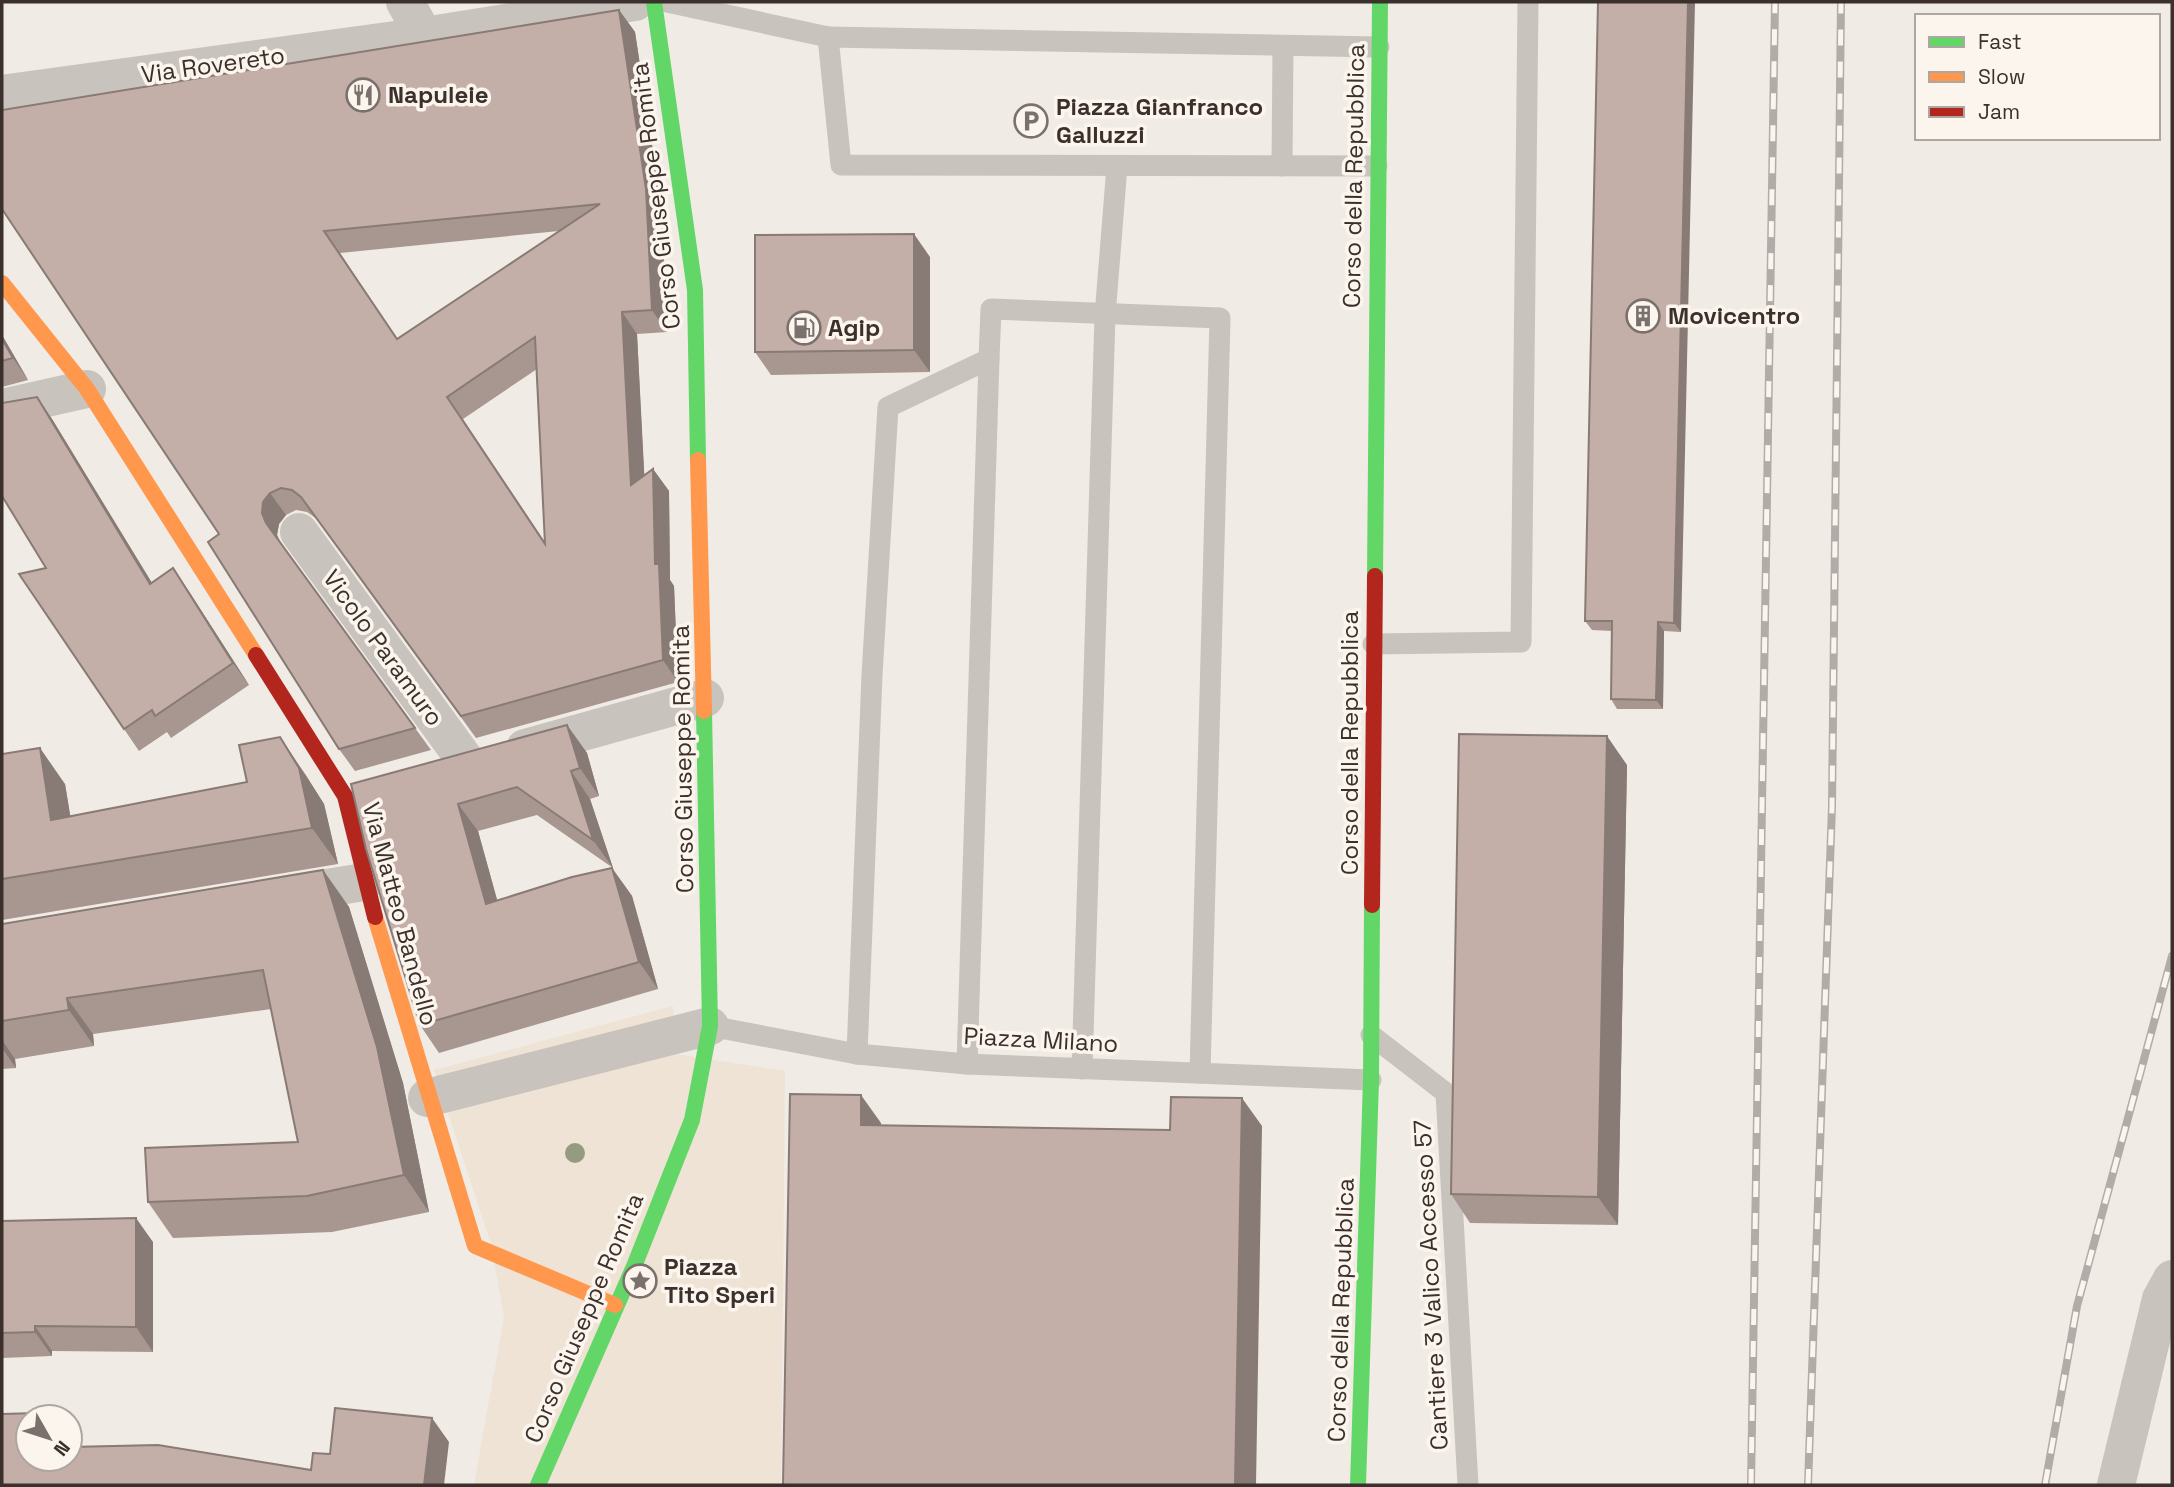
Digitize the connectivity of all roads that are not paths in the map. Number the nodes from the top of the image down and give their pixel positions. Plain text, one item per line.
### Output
1 (405, 2) edge
2 (635, 2) edge
3 (654, 2) edge
4 (667, 2) edge
5 (1380, 2) edge
6 (1528, 2) edge
7 (425, 36) junction
8 (828, 37) junction
9 (1283, 46) junction
10 (1379, 47) junction
11 (2, 93) edge
12 (1117, 166) junction
13 (1282, 166) junction
14 (1377, 166) junction
15 (2, 283) edge
16 (1105, 316) junction
17 (989, 359) junction
18 (87, 389) junction
19 (2, 408) edge
20 (299, 532) edge
21 (1373, 644) junction
22 (705, 698) junction
23 (468, 764) junction
24 (431, 774) edge
25 (382, 787) edge
26 (345, 796) junction
27 (364, 882) junction
28 (243, 902) edge
29 (710, 1026) junction
30 (1371, 1035) junction
31 (857, 1054) junction
32 (967, 1064) junction
33 (1082, 1069) junction
34 (1200, 1073) junction
35 (1371, 1080) junction
36 (427, 1098) junction
37 (2172, 1279) edge
38 (615, 1305) junction
39 (538, 1485) edge
40 (1359, 1485) edge
41 (1468, 1485) edge
42 (2116, 1485) edge

1 - 7 street
2 - 7 street, Via Rovereto
3 - 22 street, Corso Giuseppe Romita
4 - 8 lane
5 - 10 street, Corso della Repubblica
6 - 21 lane
7 - 11 street, Via Rovereto
8 - 9 lane
8 - 12 lane
9 - 10 lane
9 - 13 lane
10 - 14 street, Corso della Repubblica
12 - 13 lane
12 - 16 lane
13 - 14 lane
14 - 21 street, Corso della Repubblica
15 - 18 street, Via Matteo Bandello
16 - 17 lane
16 - 33 lane
16 - 34 lane
17 - 31 lane
17 - 32 lane
18 - 19 street
18 - 26 street, Via Matteo Bandello
20 - 23 street, Vicolo Paramuro
21 - 30 street, Corso della Repubblica
22 - 23 street
22 - 29 street, Corso Giuseppe Romita
23 - 24 street
25 - 26 street
26 - 27 street, Via Matteo Bandello
27 - 28 street
27 - 36 street, Via Matteo Bandello
29 - 31 lane, Piazza Milano
29 - 36 street
29 - 38 street, Corso Giuseppe Romita
30 - 35 street, Corso della Repubblica
30 - 41 lane, Cantiere 3 Valico Accesso 57
31 - 32 lane, Piazza Milano
32 - 33 lane, Piazza Milano
33 - 34 lane, Piazza Milano
34 - 35 lane, Piazza Milano
35 - 40 street, Corso della Repubblica
36 - 38 street, Via Matteo Bandello
37 - 42 street
38 - 39 street, Corso Giuseppe Romita

